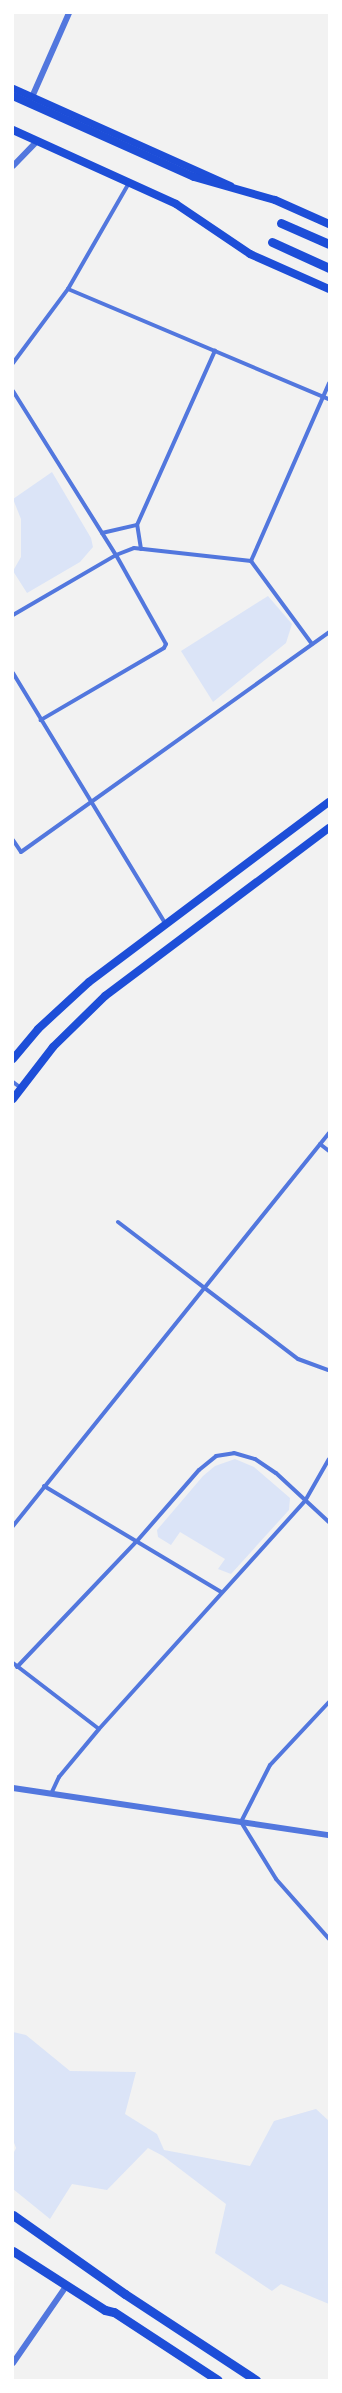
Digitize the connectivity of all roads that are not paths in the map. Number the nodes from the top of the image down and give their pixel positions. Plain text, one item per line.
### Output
1 (69, 13) edge
2 (13, 88) edge
3 (13, 96) edge
4 (32, 96) junction
5 (22, 100) junction
6 (13, 130) edge
7 (37, 141) junction
8 (13, 166) edge
9 (129, 182) junction
10 (245, 191) junction
11 (281, 223) dead end
12 (329, 224) edge
13 (272, 242) dead end
14 (329, 244) edge
15 (329, 268) edge
16 (68, 289) junction
17 (329, 289) edge
18 (215, 351) junction
19 (13, 363) edge
20 (329, 383) edge
21 (13, 391) edge
22 (323, 396) junction
23 (329, 399) edge
24 (137, 525) junction
25 (102, 533) junction
26 (141, 549) junction
27 (116, 555) junction
28 (251, 561) junction
29 (13, 615) edge
30 (329, 632) edge
31 (312, 644) junction
32 (13, 673) edge
33 (41, 720) junction
34 (329, 802) edge
35 (90, 803) junction
36 (329, 828) edge
37 (13, 840) edge
38 (164, 923) junction
39 (13, 1059) edge
40 (13, 1082) edge
41 (21, 1088) junction
42 (13, 1099) edge
43 (329, 1133) edge
44 (320, 1144) junction
45 (329, 1151) edge
46 (118, 1222) dead end
47 (202, 1289) junction
48 (329, 1370) edge
49 (329, 1459) edge
50 (44, 1486) junction
51 (305, 1501) junction
52 (329, 1522) edge
53 (13, 1526) edge
54 (137, 1541) junction
55 (221, 1592) junction
56 (13, 1663) edge
57 (17, 1667) junction
58 (329, 1702) edge
59 (99, 1730) junction
60 (13, 1788) edge
61 (51, 1794) junction
62 (241, 1822) junction
63 (329, 1835) edge
64 (329, 1939) edge
65 (13, 2215) edge
66 (13, 2251) edge
67 (67, 2285) junction
68 (13, 2363) edge
69 (218, 2380) edge
70 (256, 2380) edge

1 - 4 street
2 - 4 main road
3 - 5 main road
4 - 5 main road
4 - 10 main road
5 - 10 main road
6 - 7 main road
7 - 8 street
7 - 9 main road
9 - 16 street
9 - 17 main road
10 - 12 main road
11 - 14 highway
13 - 15 highway
16 - 18 street
16 - 19 street
18 - 22 street
18 - 24 street
20 - 22 street
21 - 25 street
22 - 23 street
22 - 28 street
24 - 25 street
24 - 26 street
25 - 27 street
26 - 27 street
26 - 28 street
27 - 29 street
27 - 33 street
28 - 31 street
30 - 31 street
31 - 35 street
32 - 33 street
33 - 35 street
34 - 38 main road
35 - 37 street
35 - 38 street
36 - 41 main road
38 - 39 main road
40 - 41 street
41 - 42 main road
43 - 44 street
44 - 45 street
44 - 47 street
46 - 47 street
47 - 48 street
47 - 50 street
49 - 51 street
50 - 53 street
50 - 54 street
51 - 52 street
51 - 54 street
51 - 55 street
54 - 55 street
54 - 57 street
55 - 59 street
56 - 57 street
57 - 59 street
58 - 62 street
59 - 61 street
60 - 61 street
61 - 62 street
62 - 63 street
62 - 64 street
65 - 70 highway
66 - 67 highway
67 - 68 street
67 - 69 highway

